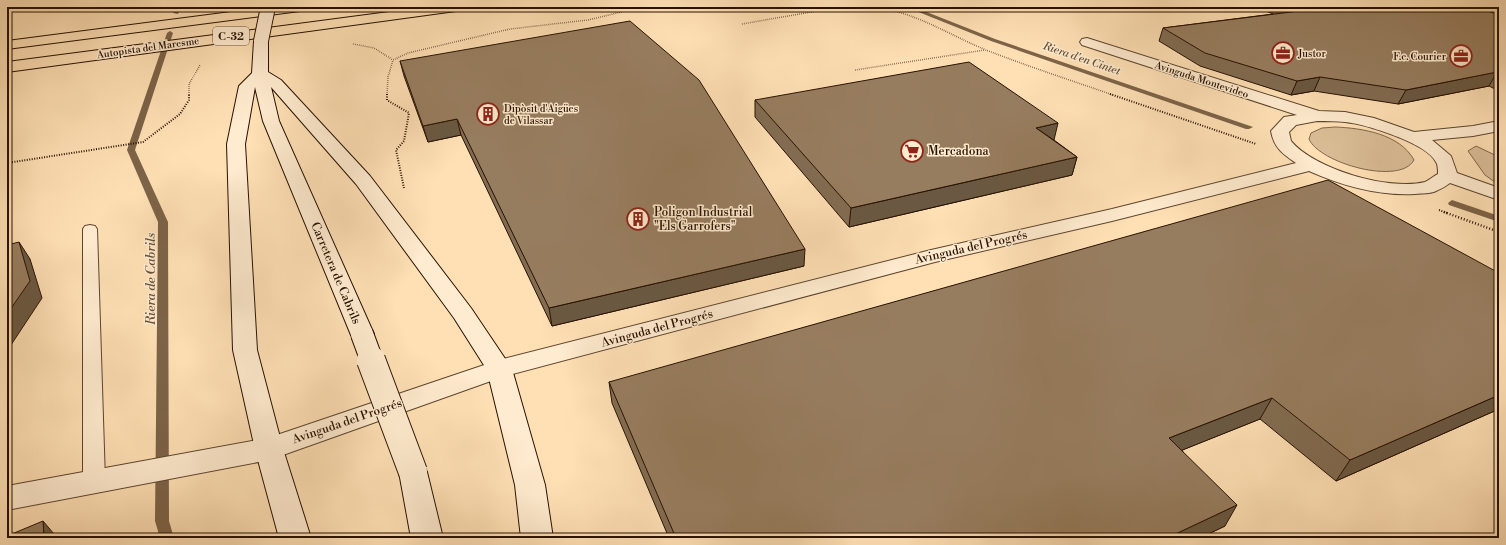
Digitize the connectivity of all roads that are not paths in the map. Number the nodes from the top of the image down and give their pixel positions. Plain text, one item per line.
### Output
1 (268, 7) edge
2 (300, 7) edge
3 (456, 7) edge
4 (1087, 42) dead end
5 (7, 45) edge
6 (7, 67) edge
7 (260, 74) junction
8 (1317, 116) junction
9 (1499, 126) edge
10 (1413, 137) junction
11 (1310, 165) junction
12 (1448, 176) junction
13 (1499, 194) edge
14 (90, 229) dead end
15 (499, 369) junction
16 (269, 449) junction
17 (94, 481) junction
18 (7, 498) edge
19 (295, 538) edge
20 (426, 538) edge
21 (537, 538) edge

1 - 7 street, Carretera de Cabrils, bridge
2 - 5 highway, Autopista del Maresme / C-32
3 - 6 highway, Autopista del Maresme / C-32
4 - 8 street, Avinguda Montevideo
7 - 15 street
7 - 16 street
7 - 20 street, Carretera de Cabrils, bridge
8 - 10 street
8 - 11 street
9 - 10 street
10 - 12 street
11 - 12 street
11 - 15 street, Avinguda del Progrés
12 - 13 street
14 - 17 lane
15 - 16 street, Avinguda del Progrés
15 - 21 street
16 - 17 street, Avinguda del Progrés
16 - 19 street
17 - 18 street, Avinguda del Progrés

